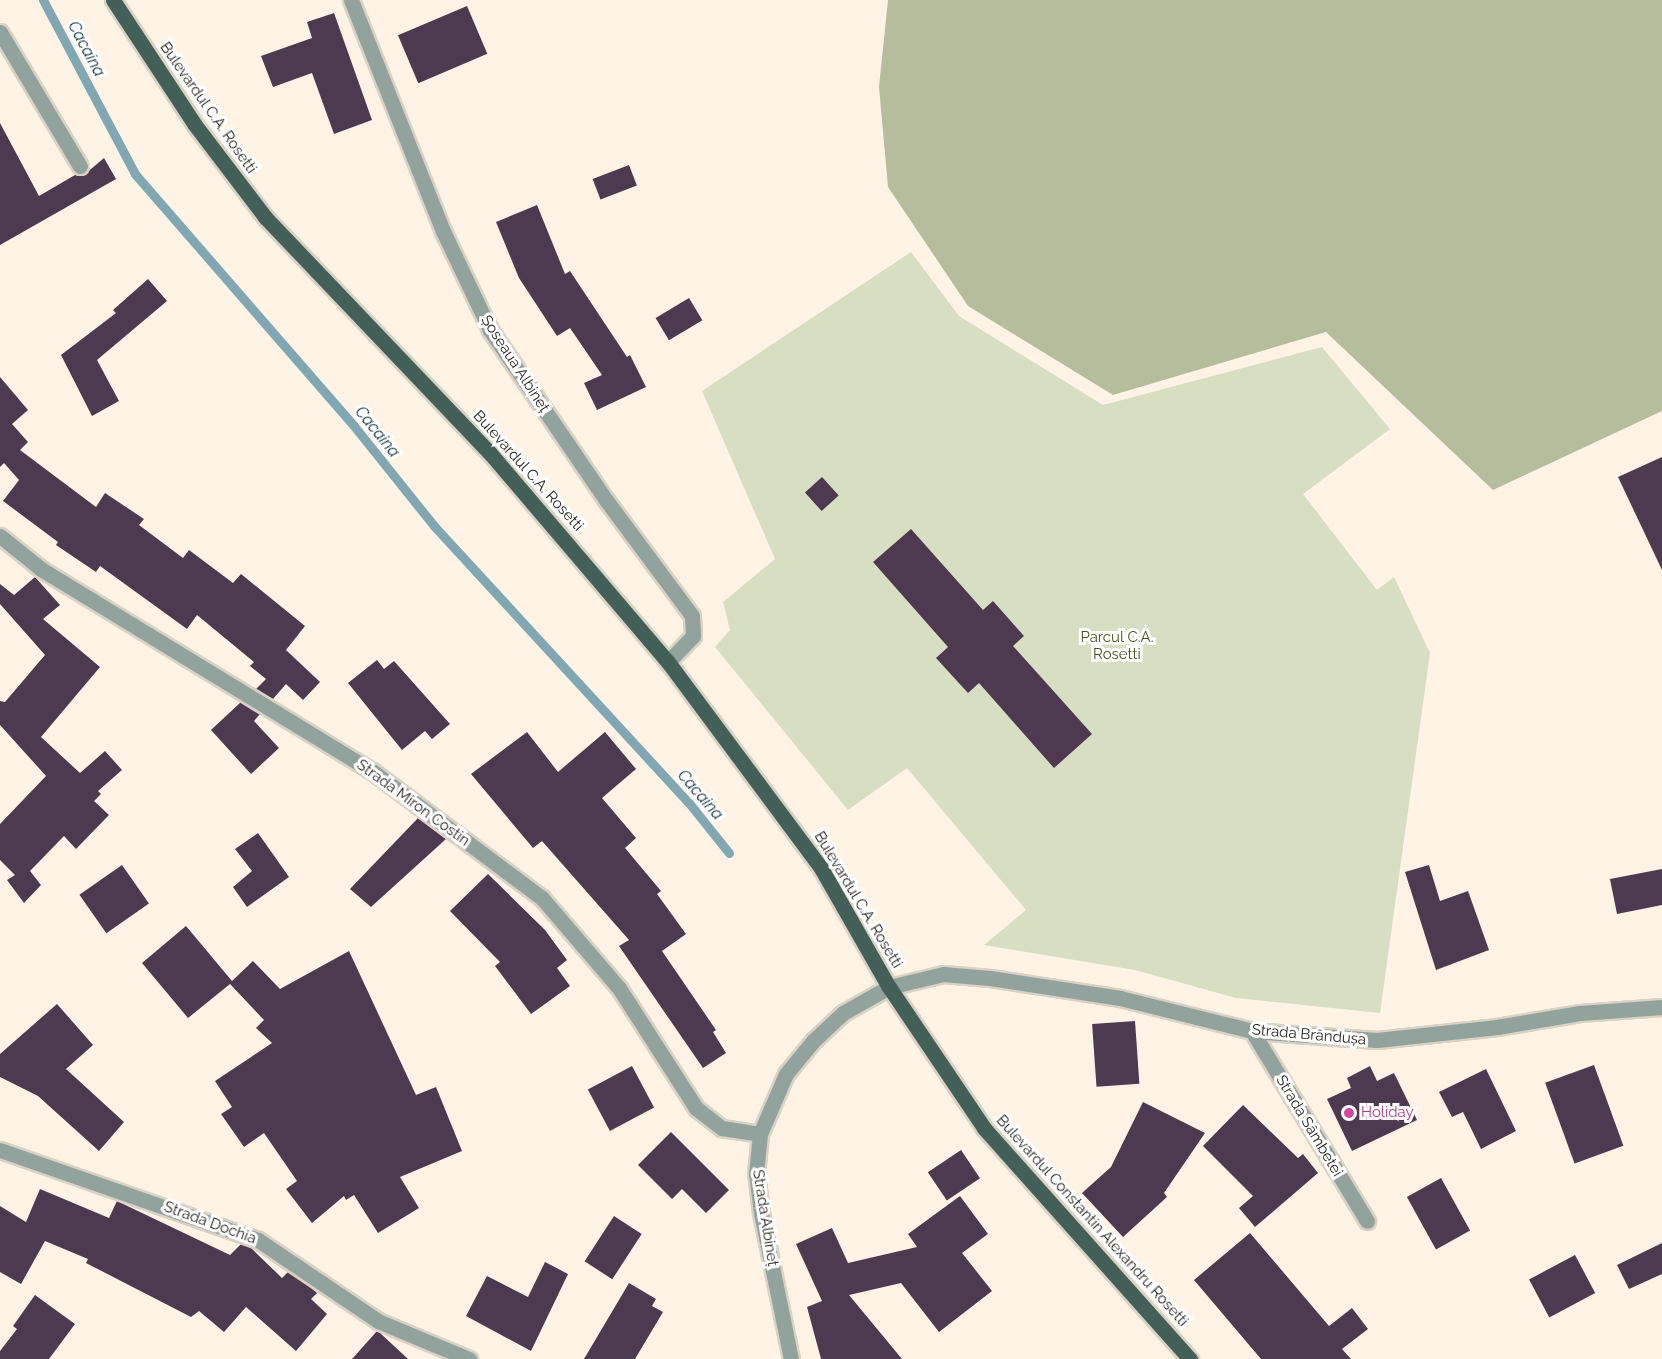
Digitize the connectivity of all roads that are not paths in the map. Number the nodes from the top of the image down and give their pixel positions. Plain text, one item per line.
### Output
1 (113, 0) edge
2 (351, 0) edge
3 (0, 32) edge
4 (80, 166) dead end
5 (0, 536) edge
6 (668, 662) junction
7 (889, 987) junction
8 (1662, 1006) edge
9 (1252, 1031) junction
10 (760, 1134) junction
11 (0, 1150) edge
12 (1367, 1221) dead end
13 (469, 1359) edge
14 (791, 1359) edge
15 (1190, 1359) edge

1 - 6 main road, Bulevardul C.A. Rosetti
2 - 6 street, Șoseaua Albineț
3 - 4 street
5 - 10 street, Strada Miron Costin
6 - 7 main road, Bulevardul C.A. Rosetti
7 - 9 street, Strada Brândușa
7 - 10 street, Strada Albineț
7 - 15 main road, Bulevardul Constantin Alexandru Rosetti
8 - 9 street, Strada Brândușa
9 - 12 street, Strada Sâmbetei
10 - 14 street, Strada Albineț
11 - 13 street, Strada Dochia

